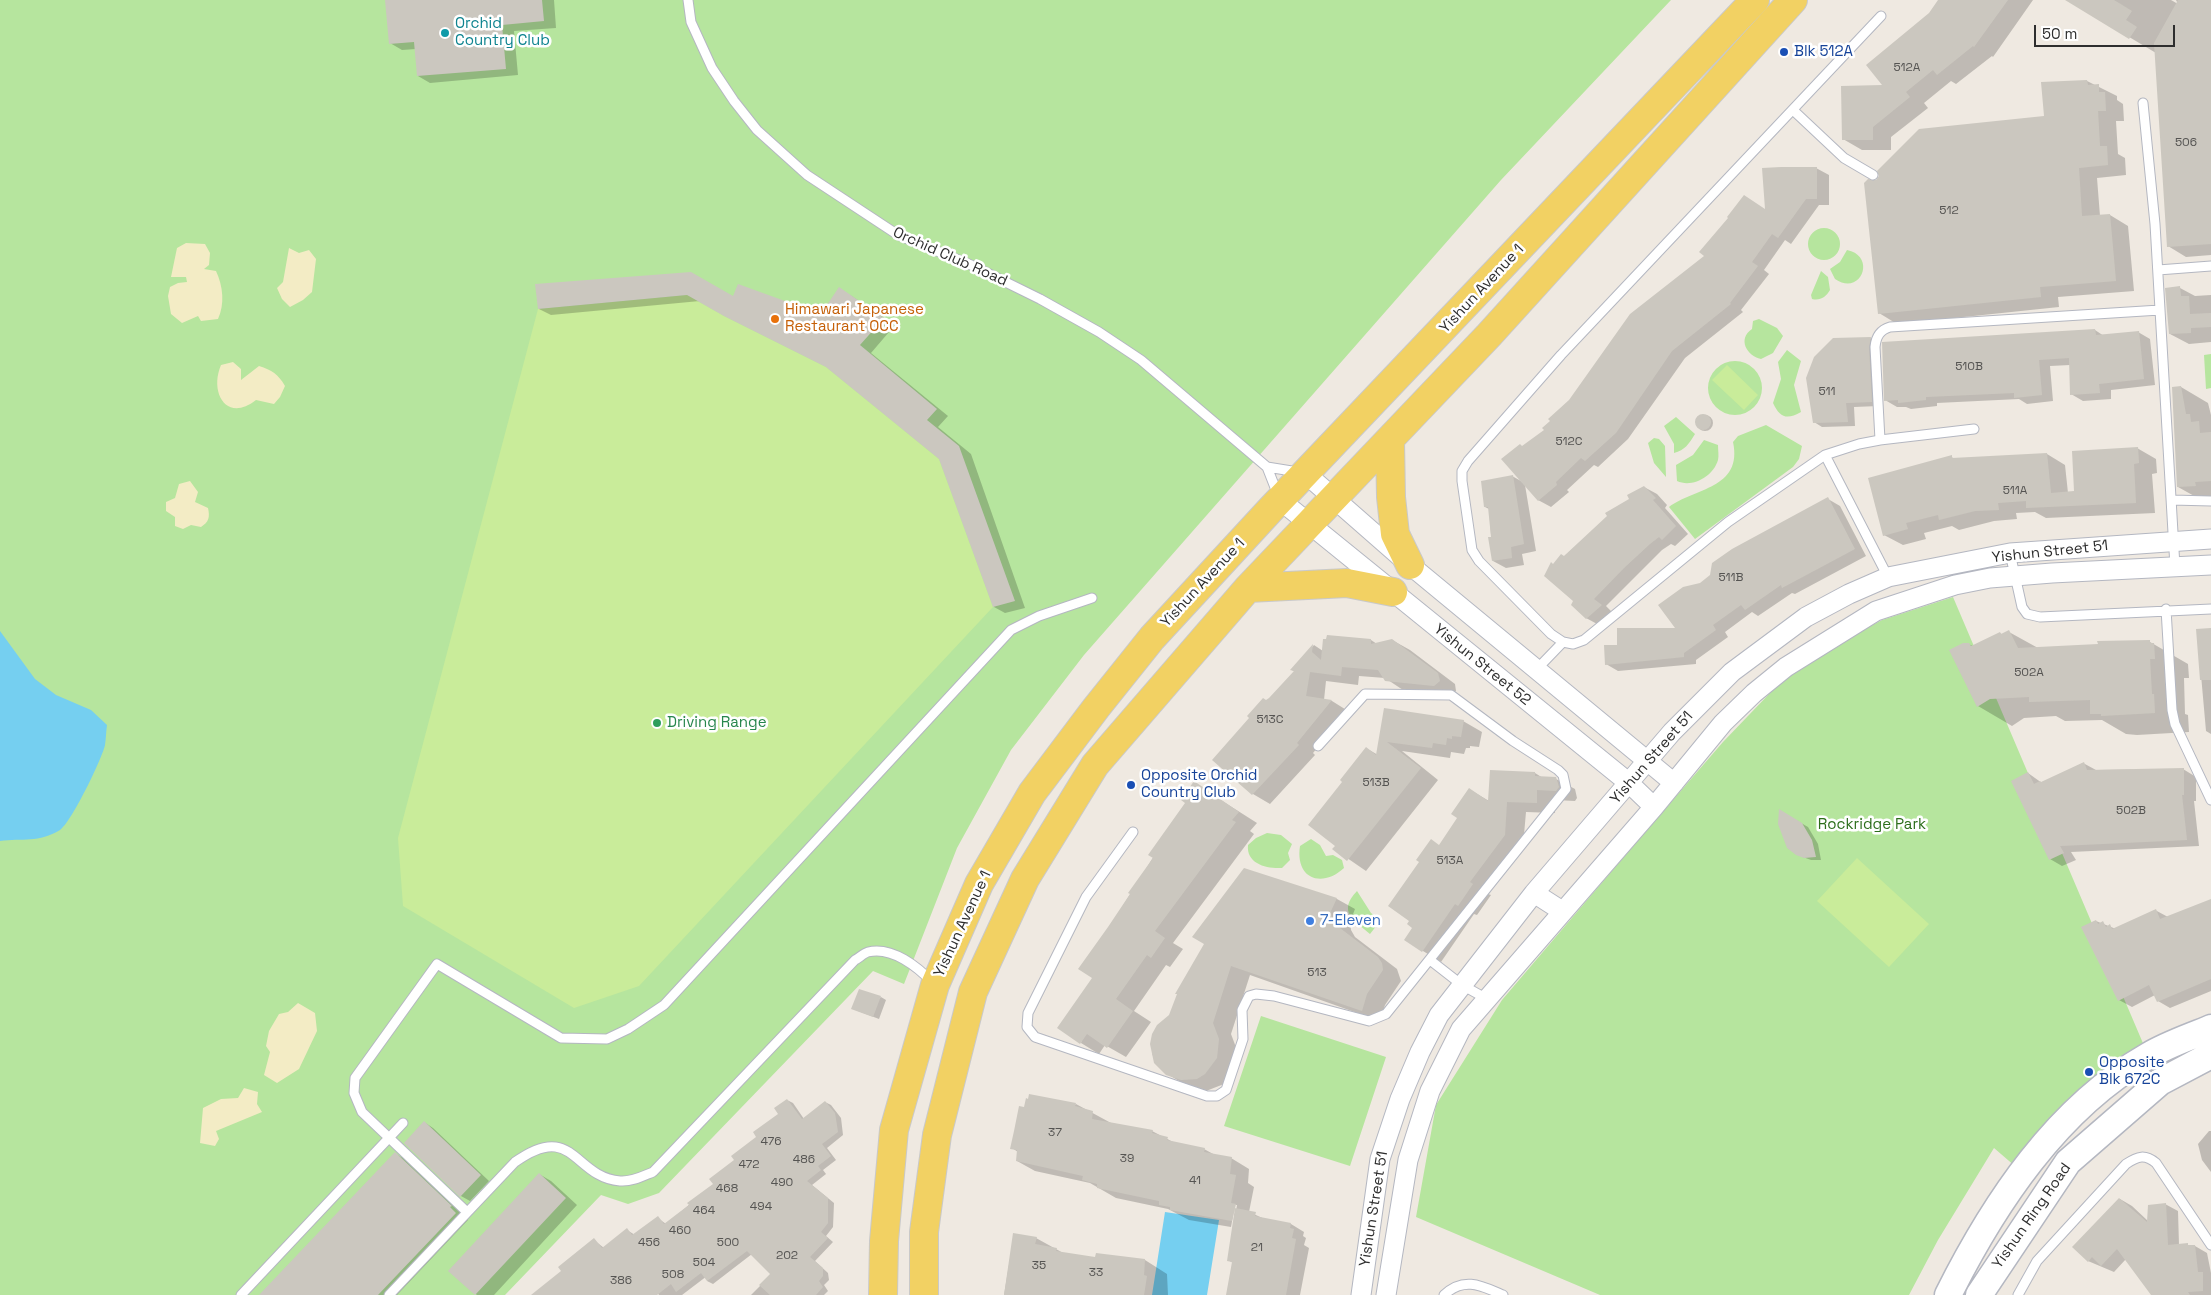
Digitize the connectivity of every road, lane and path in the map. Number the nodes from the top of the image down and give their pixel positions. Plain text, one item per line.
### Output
1 (688, 0) edge
2 (1755, 0) edge
3 (1793, 0) edge
4 (1881, 16) dead end
5 (2144, 102) dead end
6 (1794, 111) junction
7 (1873, 174) dead end
8 (2211, 266) edge
9 (2158, 270) junction
10 (2160, 310) junction
11 (1974, 429) dead end
12 (1880, 440) junction
13 (1390, 441) junction
14 (1825, 455) junction
15 (1266, 467) junction
16 (1306, 473) junction
17 (1334, 499) junction
18 (1280, 500) junction
19 (2172, 500) junction
20 (2211, 501) edge
21 (1309, 524) junction
22 (2211, 539) edge
23 (2174, 542) junction
24 (2010, 553) junction
25 (1410, 565) junction
26 (2211, 565) edge
27 (2175, 567) junction
28 (2015, 576) junction
29 (1888, 577) junction
30 (1248, 588) junction
31 (1393, 592) junction
32 (1092, 598) dead end
33 (2211, 609) edge
34 (2166, 610) junction
35 (1563, 642) junction
36 (1536, 670) junction
37 (1318, 746) dead end
38 (1647, 762) junction
39 (1629, 783) junction
40 (1674, 783) junction
41 (2211, 800) edge
42 (1654, 807) junction
43 (1133, 832) dead end
44 (1534, 893) junction
45 (1562, 911) junction
46 (1430, 960) junction
47 (935, 985) junction
48 (1462, 985) junction
49 (1487, 999) junction
50 (2211, 1028) edge
51 (2211, 1055) edge
52 (403, 1123) dead end
53 (389, 1138) junction
54 (467, 1212) junction
55 (2211, 1245) edge
56 (242, 1295) edge
57 (389, 1295) edge
58 (883, 1295) edge
59 (924, 1295) edge
60 (1361, 1295) edge
61 (1386, 1295) edge
62 (1444, 1295) edge
63 (1503, 1295) edge
64 (1948, 1295) edge
65 (1979, 1295) edge
66 (2018, 1295) edge

1 - 15 lane, Orchid Club Road
2 - 16 main road, Yishun Avenue 1
3 - 13 main road
4 - 6 lane
5 - 9 lane
6 - 7 lane
6 - 35 lane
8 - 9 lane
9 - 10 lane
10 - 12 lane
10 - 19 lane
11 - 12 lane
12 - 14 lane
13 - 17 main road
13 - 25 main road
14 - 29 lane
14 - 35 lane
15 - 16 lane
15 - 18 lane, Orchid Club Road
16 - 17 street
16 - 18 main road, Yishun Avenue 1
17 - 21 main road
17 - 25 street, Yishun Street 52
18 - 21 street, Orchid Club Road
18 - 47 main road, Yishun Avenue 1
19 - 20 lane
19 - 23 lane
21 - 30 main road
21 - 31 street, Yishun Street 52
22 - 23 street, Yishun Street 51
23 - 24 street, Yishun Street 51
23 - 27 lane
24 - 28 lane
24 - 29 street, Yishun Street 51
25 - 36 street, Yishun Street 52
26 - 27 street, Yishun Street 51
27 - 28 street, Yishun Street 51
28 - 34 lane
28 - 40 street, Yishun Street 51
29 - 38 street, Yishun Street 51
30 - 31 main road
30 - 59 main road
31 - 39 street, Yishun Street 52
32 - 53 lane
33 - 34 lane
34 - 41 lane
35 - 36 lane
36 - 38 street, Yishun Street 52
37 - 46 lane
38 - 39 street, Yishun Street 51
38 - 40 street, Yishun Street 52
39 - 42 street, Yishun Street 52
39 - 44 street, Yishun Street 51
40 - 42 street, Yishun Street 51
42 - 45 street, Yishun Street 51
43 - 46 lane
44 - 45 street
44 - 48 street, Yishun Street 51
45 - 49 street, Yishun Street 51
46 - 48 lane
47 - 54 lane
47 - 58 main road, Yishun Avenue 1
48 - 49 lane
48 - 60 street, Yishun Street 51
49 - 61 street, Yishun Street 51
50 - 64 main road, Yishun Ring Road
51 - 65 main road, Yishun Ring Road
52 - 53 lane
53 - 54 lane
53 - 56 lane
54 - 57 lane
55 - 66 lane
62 - 63 lane

